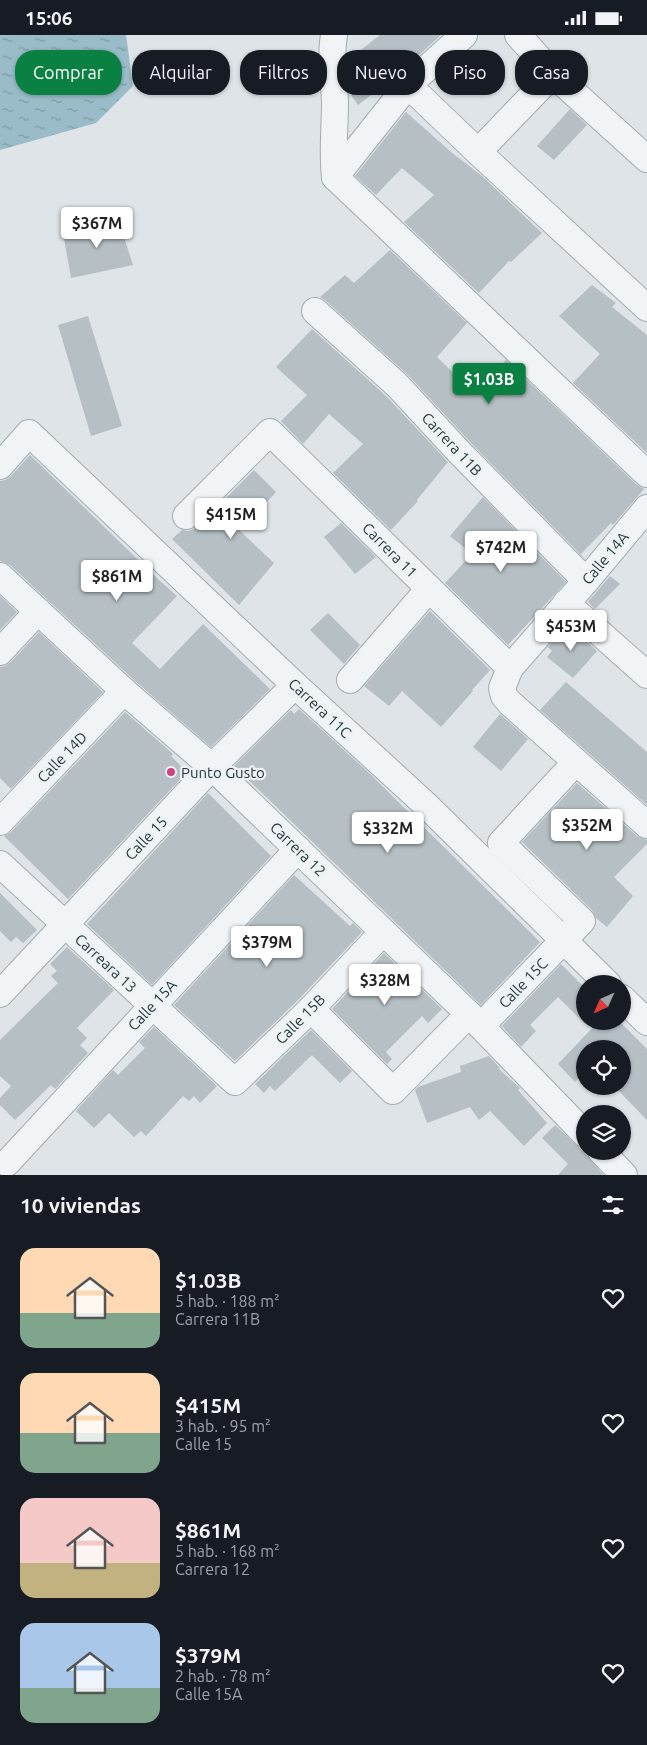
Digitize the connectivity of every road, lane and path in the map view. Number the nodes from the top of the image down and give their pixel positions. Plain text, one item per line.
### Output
1 (334, 35) edge
2 (464, 35) edge
3 (518, 35) edge
4 (531, 50) edge
5 (425, 70) edge
6 (400, 95) edge
7 (418, 95) edge
8 (533, 95) edge
9 (576, 95) edge
10 (478, 152) junction
11 (647, 159) edge
12 (335, 177) junction
13 (647, 308) edge
14 (315, 311) dead end
15 (0, 466) edge
16 (647, 474) edge
17 (645, 514) edge
18 (186, 516) dead end
19 (0, 576) edge
20 (586, 581) junction
21 (429, 589) junction
22 (566, 603) junction
23 (38, 611) junction
24 (0, 652) edge
25 (510, 667) junction
26 (647, 675) edge
27 (350, 680) dead end
28 (295, 685) junction
29 (124, 691) junction
30 (575, 763) junction
31 (212, 767) junction
32 (0, 822) edge
33 (647, 825) edge
34 (298, 849) junction
35 (0, 864) edge
36 (64, 924) junction
37 (384, 931) junction
38 (564, 941) junction
39 (599, 975) edge
40 (0, 994) edge
41 (152, 1005) junction
42 (631, 1007) edge
43 (311, 1009) junction
44 (475, 1020) junction
45 (647, 1022) edge
46 (235, 1082) joint
47 (576, 1125) edge
48 (610, 1160) edge
49 (7, 1163) dead end
50 (624, 1175) edge

1 - 12 street
2 - 5 street
3 - 4 street
6 - 12 street
7 - 10 street
8 - 10 street
9 - 11 street
10 - 13 street
12 - 16 street
14 - 20 street, Carrera 11B
15 - 28 street, Carrera 11C
17 - 20 street, Calle 14A
18 - 21 street, Carrera 11
19 - 23 street, Carrera 12
20 - 22 street, Calle 14A
21 - 25 street, Carrera 11
21 - 27 street
22 - 25 street, Calle 14A
22 - 26 street
23 - 24 street
23 - 29 street, Carrera 12
25 - 30 street, Calle 14A
28 - 31 street, Calle 15
28 - 38 street, Carrera 11C
29 - 31 street, Carrera 12
29 - 32 street, Calle 14D
30 - 33 street
30 - 38 street, Calle 15C
31 - 34 street, Carrera 12
31 - 36 street, Calle 15
34 - 37 street, Carrera 12
34 - 41 street, Calle 15A
35 - 36 street, Carreara 13
36 - 40 street, Calle 15
36 - 41 street, Carreara 13
37 - 43 street, Calle 15B
37 - 44 street, Carrera 12
38 - 39 street, Carrera 11C
38 - 44 street, Calle 15C
41 - 46 street, Carreara 13
41 - 49 street, Calle 15A
42 - 45 street
43 - 44 street, Calle 15C
43 - 46 street, Calle 15B
44 - 47 street, Carrera 12
48 - 50 street

